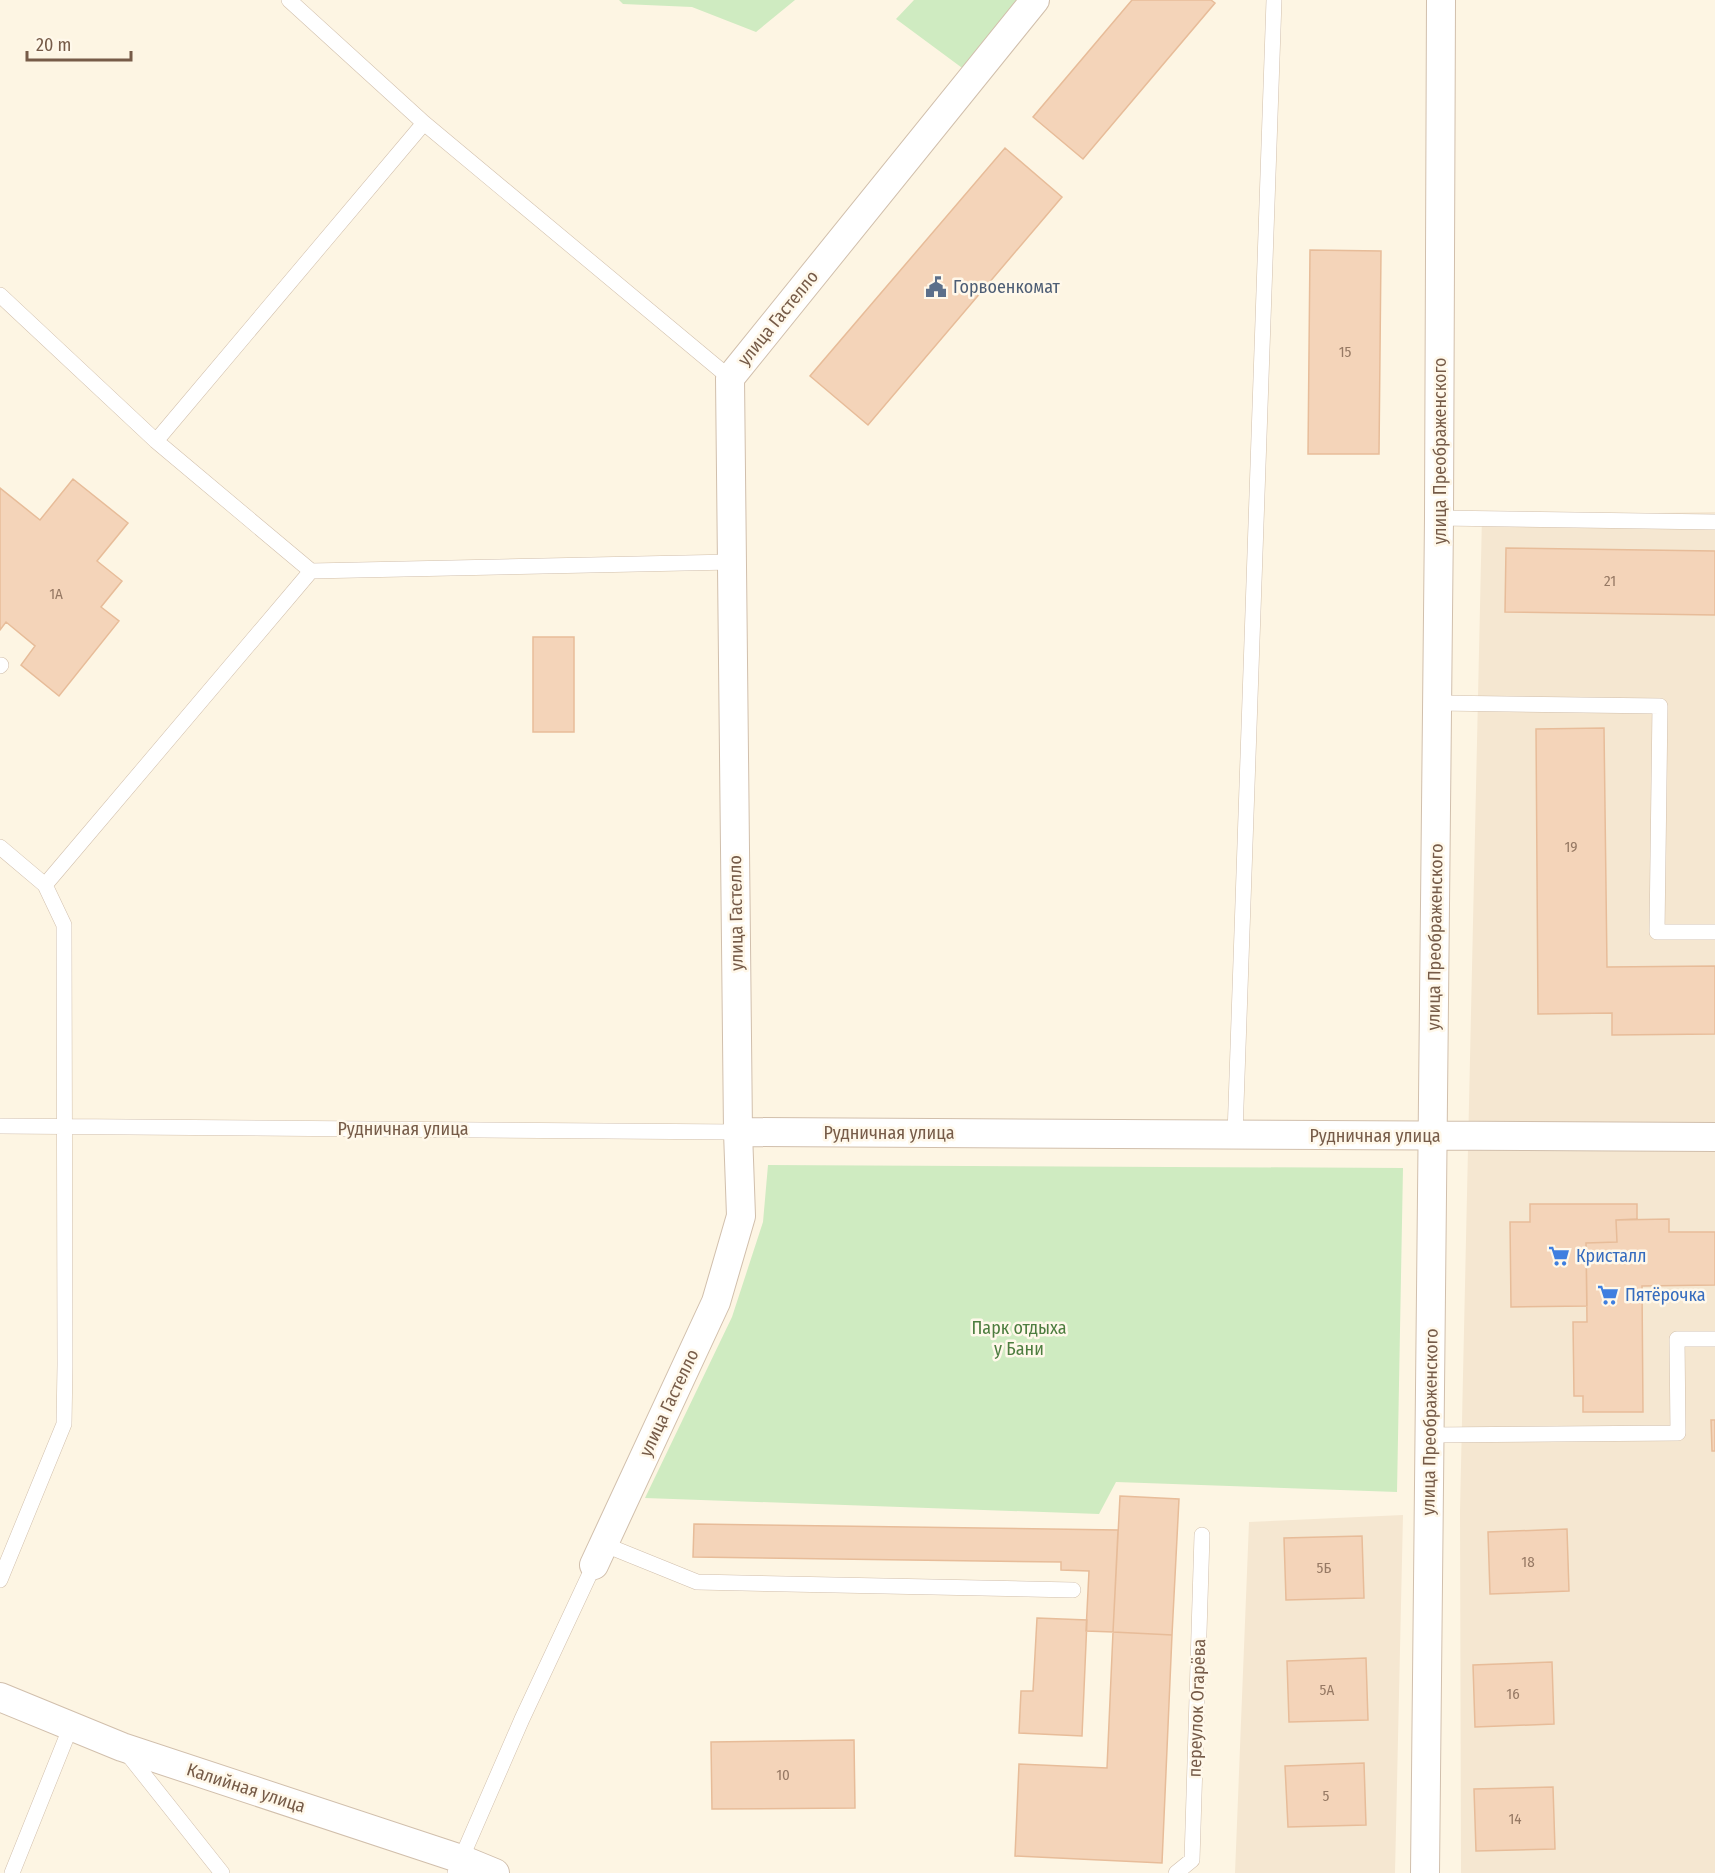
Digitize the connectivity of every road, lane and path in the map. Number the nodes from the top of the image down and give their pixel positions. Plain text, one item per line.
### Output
1 (289, 0) edge
2 (1035, 0) edge
3 (1274, 0) edge
4 (1442, 0) edge
5 (424, 123) junction
6 (0, 295) edge
7 (730, 378) junction
8 (156, 441) junction
9 (1439, 518) junction
10 (1715, 522) edge
11 (732, 562) junction
12 (311, 570) junction
13 (1437, 703) junction
14 (0, 847) edge
15 (45, 885) junction
16 (1715, 932) edge
17 (0, 1126) edge
18 (64, 1126) junction
19 (738, 1132) junction
20 (1235, 1135) junction
21 (1433, 1136) junction
22 (1715, 1137) edge
23 (1715, 1339) edge
24 (1429, 1435) junction
25 (1202, 1535) dead end
26 (599, 1555) junction
27 (0, 1580) edge
28 (1073, 1590) dead end
29 (0, 1697) edge
30 (71, 1726) junction
31 (123, 1747) junction
32 (458, 1866) edge
33 (12, 1873) edge
34 (222, 1873) edge
35 (495, 1873) edge
36 (1176, 1873) edge
37 (1425, 1873) edge

1 - 5 lane
2 - 7 street, улица Гастелло
3 - 20 lane
4 - 9 street, улица Преображенского
5 - 7 lane
5 - 8 lane
6 - 8 lane
7 - 11 street, улица Гастелло
8 - 12 lane
9 - 10 lane
9 - 13 street, улица Преображенского
11 - 12 lane
11 - 19 street, улица Гастелло
12 - 15 lane
13 - 16 lane
13 - 21 street, улица Преображенского
14 - 15 lane
15 - 18 lane
17 - 18 lane, Рудничная улица
18 - 19 lane, Рудничная улица
18 - 27 lane
19 - 20 street, Рудничная улица
19 - 26 street, улица Гастелло
20 - 21 street, Рудничная улица
21 - 22 street, Рудничная улица
21 - 24 street, улица Преображенского
23 - 24 lane
24 - 37 street, улица Преображенского
25 - 36 lane, переулок Огарёва
26 - 28 lane
26 - 32 lane, улица Гастелло
29 - 30 street, Калийная улица
30 - 31 street, Калийная улица
30 - 33 lane
31 - 32 street, Калийная улица
31 - 34 lane
32 - 35 street, Калийная улица

